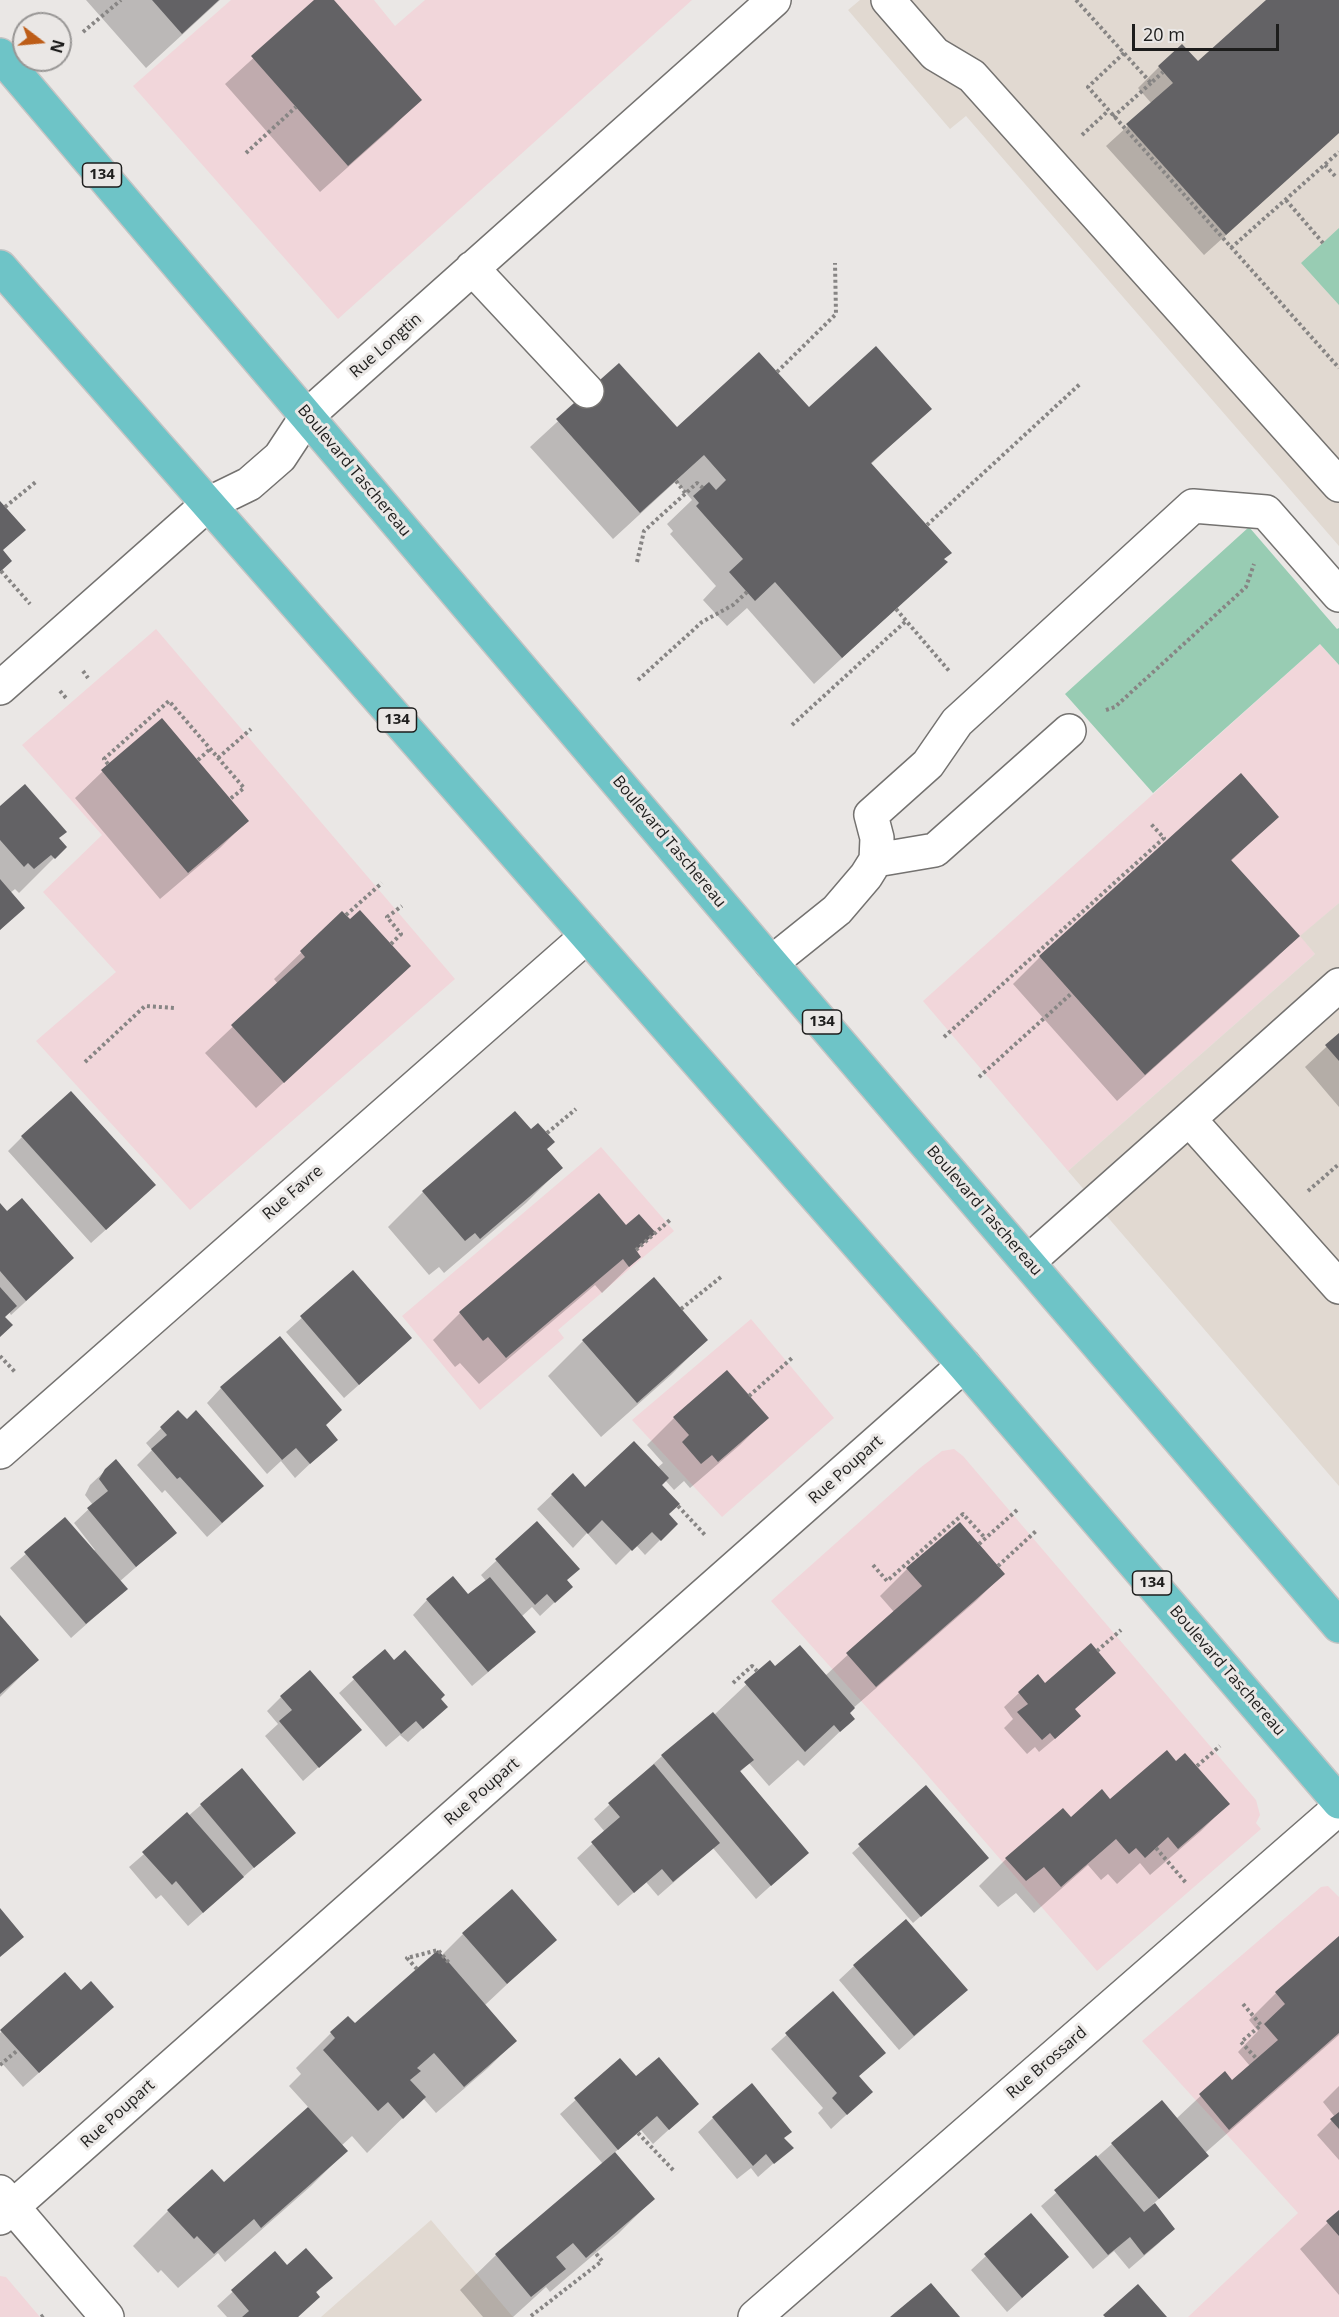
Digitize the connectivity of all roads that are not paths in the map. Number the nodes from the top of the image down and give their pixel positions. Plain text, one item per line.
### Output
1 (888, 0) edge
2 (771, 1) edge
3 (0, 55) edge
4 (0, 267) edge
5 (472, 268) junction
6 (587, 391) dead end
7 (307, 416) junction
8 (1339, 485) edge
9 (208, 504) junction
10 (1339, 595) edge
11 (0, 688) edge
12 (1069, 731) dead end
13 (876, 860) junction
14 (587, 936) junction
15 (771, 963) junction
16 (1339, 985) edge
17 (1189, 1119) junction
18 (1028, 1262) junction
19 (1339, 1287) edge
20 (964, 1365) junction
21 (0, 1452) edge
22 (1339, 1626) edge
23 (1339, 1802) edge
24 (1339, 1808) edge
25 (4, 2205) edge
26 (107, 2317) edge
27 (755, 2317) edge

1 - 8 street
2 - 5 street, Rue Longtin
3 - 7 main road, Boulevard Taschereau / 134
4 - 9 main road, Boulevard Taschereau / 134
5 - 6 street
5 - 7 street, Rue Longtin
7 - 9 street, Rue Longtin
7 - 15 main road, Boulevard Taschereau / 134
9 - 11 street, Rue Longtin
9 - 14 main road, Boulevard Taschereau / 134
10 - 13 street
12 - 13 street
13 - 15 street
14 - 20 main road, Boulevard Taschereau / 134
14 - 21 street, Rue Favre
15 - 18 main road, Boulevard Taschereau / 134
16 - 17 street
17 - 18 street
17 - 19 street
18 - 22 main road, Boulevard Taschereau / 134
20 - 23 main road, Boulevard Taschereau / 134
20 - 25 street, Rue Poupart
24 - 27 street, Rue Brossard
25 - 26 street

